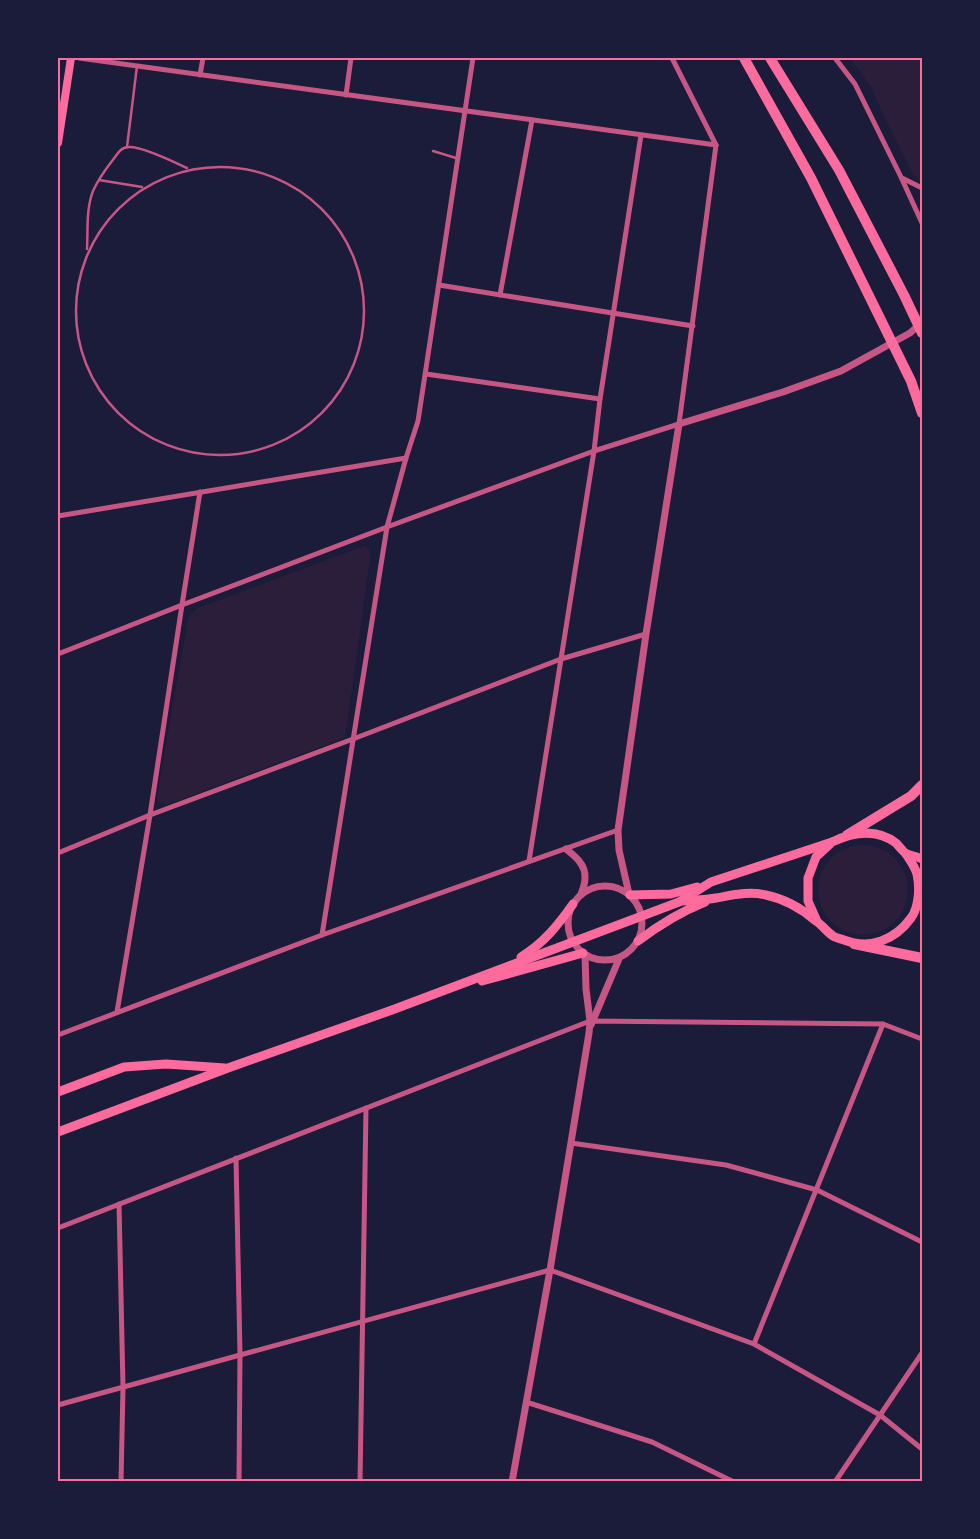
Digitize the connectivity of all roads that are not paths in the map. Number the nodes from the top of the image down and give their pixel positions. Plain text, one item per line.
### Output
1 (71, 58) edge
2 (79, 58) edge
3 (203, 58) edge
4 (351, 58) edge
5 (473, 58) edge
6 (672, 58) edge
7 (744, 58) edge
8 (770, 58) edge
9 (835, 58) edge
10 (137, 66) junction
11 (200, 75) junction
12 (346, 94) junction
13 (465, 112) junction
14 (532, 120) junction
15 (641, 135) junction
16 (58, 137) edge
17 (716, 145) junction
18 (127, 147) junction
19 (433, 151) dead end
20 (458, 159) junction
21 (189, 168) junction
22 (902, 177) junction
23 (99, 180) junction
24 (142, 187) junction
25 (922, 188) edge
26 (922, 223) edge
27 (87, 250) junction
28 (439, 285) junction
29 (500, 295) junction
30 (613, 314) junction
31 (922, 322) edge
32 (692, 326) junction
33 (910, 333) junction
34 (922, 333) edge
35 (426, 374) junction
36 (600, 399) junction
37 (922, 413) edge
38 (679, 424) junction
39 (594, 451) junction
40 (406, 458) junction
41 (200, 492) junction
42 (58, 516) edge
43 (387, 527) junction
44 (182, 604) junction
45 (646, 634) junction
46 (58, 654) edge
47 (561, 659) junction
48 (353, 739) junction
49 (922, 785) edge
50 (150, 815) junction
51 (618, 830) junction
52 (847, 835) junction
53 (832, 842) junction
54 (566, 849) junction
55 (58, 853) edge
56 (906, 854) junction
57 (922, 859) edge
58 (529, 861) junction
59 (711, 882) junction
60 (582, 894) junction
61 (630, 895) junction
62 (717, 898) junction
63 (679, 902) junction
64 (573, 904) junction
65 (922, 906) edge
66 (642, 916) junction
67 (913, 916) junction
68 (817, 921) junction
69 (322, 935) junction
70 (572, 941) junction
71 (638, 941) junction
72 (854, 944) junction
73 (584, 954) junction
74 (619, 958) junction
75 (922, 958) edge
76 (505, 966) junction
77 (438, 992) junction
78 (117, 1012) junction
79 (591, 1021) junction
80 (882, 1024) junction
81 (58, 1035) edge
82 (922, 1039) edge
83 (228, 1068) junction
84 (58, 1092) edge
85 (366, 1108) junction
86 (58, 1132) edge
87 (571, 1143) junction
88 (236, 1158) junction
89 (817, 1190) junction
90 (119, 1204) junction
91 (58, 1228) edge
92 (922, 1242) edge
93 (550, 1270) junction
94 (362, 1321) junction
95 (754, 1344) junction
96 (922, 1353) edge
97 (240, 1354) junction
98 (123, 1387) junction
99 (526, 1402) junction
100 (58, 1405) edge
101 (880, 1415) junction
102 (922, 1449) edge
103 (121, 1482) edge
104 (239, 1482) edge
105 (360, 1482) edge
106 (512, 1482) edge
107 (734, 1482) edge
108 (835, 1482) edge

1 - 16 main road
2 - 10 street
3 - 11 street
4 - 12 street
5 - 13 street
6 - 17 street
7 - 37 highway
8 - 34 highway
9 - 22 street
10 - 11 street
10 - 18 lane
11 - 12 street
12 - 13 street
13 - 14 street
13 - 20 street
14 - 15 street
14 - 29 street
15 - 17 street
15 - 30 street
17 - 32 street
18 - 21 lane
18 - 23 lane
19 - 20 lane
20 - 28 street
21 - 24 lane
21 - 27 lane
22 - 25 street
22 - 26 street
23 - 24 lane
23 - 27 lane
24 - 27 lane
28 - 29 street
28 - 35 street
29 - 30 street
30 - 32 street
30 - 36 street
31 - 33 street
32 - 38 street
33 - 34 street
33 - 38 street
35 - 36 street
35 - 40 street
36 - 39 street
38 - 39 street
38 - 45 street
39 - 43 street
39 - 47 street
40 - 41 street
40 - 43 street
41 - 42 street
41 - 44 street
43 - 44 street
43 - 48 street
44 - 46 street
44 - 50 street
45 - 47 street
45 - 51 street
47 - 48 street
47 - 58 street
48 - 50 street
48 - 69 street
49 - 52 highway
50 - 55 street
50 - 78 street
51 - 54 street
51 - 61 street
52 - 53 main road
52 - 56 main road
53 - 59 main road
53 - 68 main road
54 - 58 street
54 - 60 street
56 - 57 main road
56 - 67 main road
58 - 69 street
59 - 61 main road
59 - 63 main road
60 - 61 street
60 - 64 street
61 - 66 street
62 - 63 main road
62 - 68 main road
62 - 71 main road
63 - 66 main road
64 - 70 street
64 - 76 main road
65 - 67 main road
66 - 70 main road
66 - 71 street
67 - 72 main road
68 - 72 main road
69 - 78 street
70 - 73 street
70 - 76 main road
71 - 74 street
72 - 75 highway
73 - 74 street
73 - 77 main road
73 - 79 street
74 - 79 street
76 - 77 main road
77 - 83 main road
78 - 81 street
79 - 80 street
79 - 85 street
79 - 87 street
80 - 82 street
80 - 89 street
83 - 84 main road
83 - 86 main road
85 - 88 street
85 - 94 street
87 - 89 street
87 - 93 street
88 - 90 street
88 - 97 street
89 - 92 street
89 - 95 street
90 - 91 street
90 - 98 street
93 - 94 street
93 - 95 street
93 - 99 street
94 - 97 street
94 - 105 street
95 - 101 street
96 - 101 street
97 - 98 street
97 - 104 street
98 - 100 street
98 - 103 street
99 - 106 street
99 - 107 street
101 - 102 street
101 - 108 street

